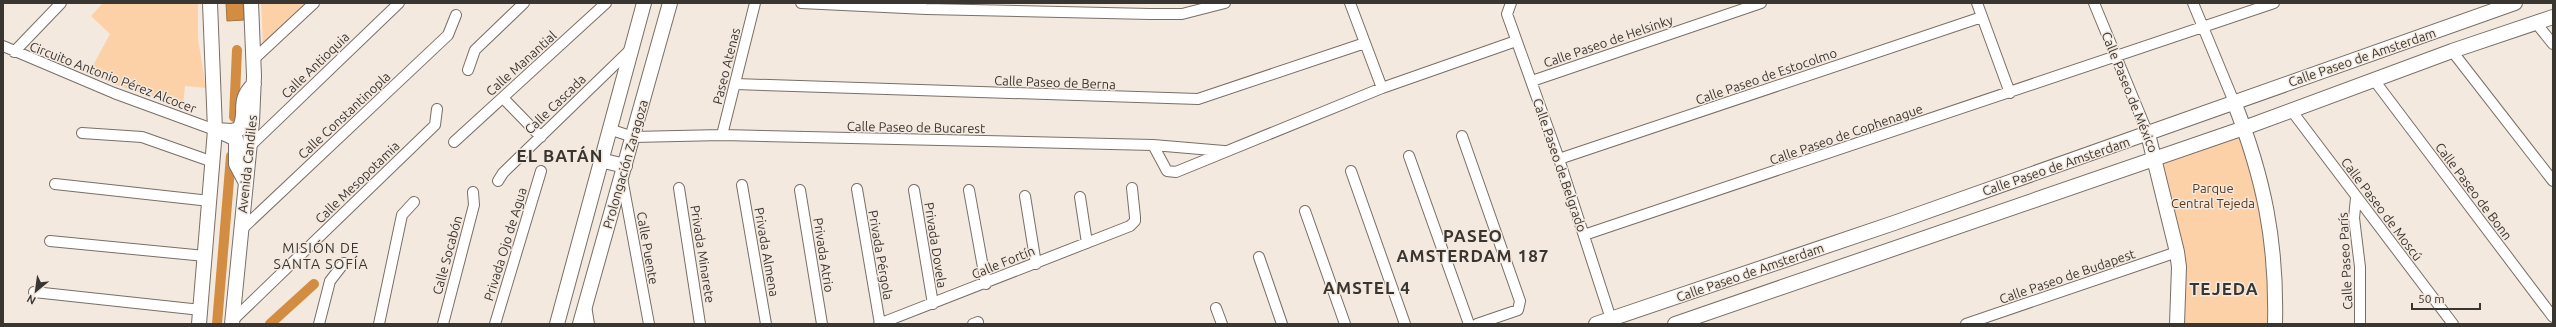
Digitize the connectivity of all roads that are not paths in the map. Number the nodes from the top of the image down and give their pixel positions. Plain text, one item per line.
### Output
1 (61, 3) edge
2 (210, 3) edge
3 (251, 3) edge
4 (314, 3) edge
5 (399, 3) edge
6 (524, 3) edge
7 (606, 3) edge
8 (644, 3) edge
9 (670, 3) edge
10 (755, 3) edge
11 (801, 3) edge
12 (1224, 3) edge
13 (1350, 3) edge
14 (1761, 3) edge
15 (1977, 3) edge
16 (2094, 3) edge
17 (2193, 3) edge
18 (2274, 3) edge
19 (2515, 3) edge
20 (1509, 5) edge
21 (456, 15) dead end
22 (1982, 17) junction
23 (2553, 17) edge
24 (2536, 23) junction
25 (2203, 28) junction
26 (1516, 41) junction
27 (1364, 43) junction
28 (2553, 44) edge
29 (3, 46) edge
30 (632, 47) junction
31 (2452, 51) junction
32 (14, 52) junction
33 (2116, 56) junction
34 (254, 60) junction
35 (468, 70) dead end
36 (2374, 80) junction
37 (1532, 81) junction
38 (254, 84) junction
39 (735, 84) junction
40 (1382, 88) junction
41 (2010, 93) junction
42 (503, 98) junction
43 (2234, 102) junction
44 (436, 109) dead end
45 (2291, 110) junction
46 (2244, 128) junction
47 (609, 129) junction
48 (215, 130) junction
49 (82, 133) dead end
50 (2148, 134) junction
51 (722, 135) junction
52 (1462, 136) dead end
53 (541, 137) junction
54 (633, 137) junction
55 (454, 142) dead end
56 (1153, 145) junction
57 (249, 146) junction
58 (1224, 150) junction
59 (1409, 156) dead end
60 (2156, 158) junction
61 (1559, 159) junction
62 (600, 160) junction
63 (213, 162) junction
64 (1351, 170) dead end
65 (541, 171) dead end
66 (624, 171) junction
67 (245, 181) junction
68 (498, 181) dead end
69 (2553, 181) edge
70 (55, 184) dead end
71 (742, 185) dead end
72 (679, 188) dead end
73 (1132, 188) dead end
74 (857, 189) dead end
75 (800, 190) dead end
76 (914, 190) dead end
77 (969, 190) dead end
78 (473, 192) dead end
79 (1025, 196) dead end
80 (1080, 197) dead end
81 (2356, 198) junction
82 (210, 201) junction
83 (414, 202) dead end
84 (1305, 211) dead end
85 (241, 230) junction
86 (1584, 235) junction
87 (50, 241) dead end
88 (1087, 242) junction
89 (578, 250) junction
90 (2177, 252) junction
91 (205, 256) junction
92 (599, 256) junction
93 (1259, 257) dead end
94 (344, 263) dead end
95 (1036, 264) junction
96 (986, 284) junction
97 (34, 292) dead end
98 (586, 304) junction
99 (933, 304) junction
100 (1216, 308) dead end
101 (200, 317) edge
102 (2553, 317) edge
103 (1493, 321) edge
104 (1612, 321) edge
105 (232, 322) edge
106 (319, 324) edge
107 (379, 324) edge
108 (443, 324) edge
109 (495, 324) edge
110 (557, 324) edge
111 (580, 324) edge
112 (589, 324) edge
113 (649, 324) edge
114 (700, 324) edge
115 (766, 324) edge
116 (822, 324) edge
117 (880, 324) edge
118 (1222, 324) edge
119 (1282, 324) edge
120 (1345, 324) edge
121 (1405, 324) edge
122 (1469, 324) edge
123 (1477, 324) edge
124 (1596, 324) edge
125 (1675, 324) edge
126 (1966, 324) edge
127 (2176, 324) edge
128 (2275, 324) edge
129 (2360, 324) edge
130 (2453, 324) edge

1 - 32 street
2 - 48 main road
3 - 34 main road, Avenida Candiles
4 - 34 street
5 - 57 street, Calle Antioquia
6 - 35 street
7 - 42 street, Calle Manantial
8 - 30 main road, Prolongación Zaragoza
9 - 54 main road, Prolongación Zaragoza
10 - 39 street, Paseo Atenas
11 - 12 street
13 - 27 street
14 - 37 street, Calle Paseo de Helsinky
15 - 22 street
16 - 33 street, Calle Paseo de México
17 - 25 street
18 - 25 street, Calle Paseo de Cophenague
19 - 43 main road, Calle Paseo de Amsterdam
20 - 26 street, Calle Paseo de Belgrado
21 - 85 street, Calle Constantinopla
22 - 41 street
22 - 61 street, Calle Paseo de Estocolmo
23 - 24 main road, Calle Paseo de Amsterdam
24 - 28 street
24 - 31 main road, Calle Paseo de Amsterdam
25 - 33 street, Calle Paseo de Cophenague
25 - 43 street
26 - 37 street, Calle Paseo de Belgrado
26 - 40 street
27 - 39 street, Calle Paseo de Berna
27 - 40 street
29 - 32 street, Circuito Antonio Pérez Alcocer
30 - 47 main road, Prolongación Zaragoza
30 - 53 street, Calle Cascada
31 - 36 main road, Calle Paseo de Amsterdam
31 - 69 street
32 - 48 street, Circuito Antonio Pérez Alcocer
33 - 41 street, Calle Paseo de Cophenague
33 - 50 street, Calle Paseo de México
34 - 38 main road, Avenida Candiles
36 - 45 main road, Calle Paseo de Amsterdam
36 - 102 street, Calle Paseo de Bonn
37 - 61 street, Calle Paseo de Belgrado
38 - 48 main road
38 - 57 main road, Avenida Candiles
39 - 51 street, Paseo Atenas
40 - 58 street
41 - 86 street, Calle Paseo de Cophenague
42 - 53 street
42 - 55 street, Calle Manantial
43 - 46 main road
43 - 50 main road, Calle Paseo de Amsterdam
44 - 105 street, Calle Mesopotamia
45 - 46 main road, Calle Paseo de Amsterdam
45 - 81 street, Calle Paseo de Moscú
46 - 60 main road, Calle Paseo de Amsterdam
46 - 128 main road
47 - 54 street, Calle Paseo de Bucarest
47 - 62 main road, Prolongación Zaragoza
48 - 63 main road
48 - 67 main road
49 - 63 street
50 - 60 main road, Calle Paseo de México
50 - 104 main road, Calle Paseo de Amsterdam
51 - 54 street, Calle Paseo de Bucarest
51 - 56 street, Calle Paseo de Bucarest
52 - 103 street
53 - 68 street, Calle Cascada
54 - 66 main road, Prolongación Zaragoza
56 - 58 street, Calle Paseo de Bucarest
56 - 58 street
57 - 67 main road, Avenida Candiles
59 - 122 street
60 - 90 main road, Calle Paseo de México
60 - 125 main road, Calle Paseo de Amsterdam
61 - 86 street, Calle Paseo de Belgrado
62 - 66 main road
62 - 89 main road, Prolongación Zaragoza
63 - 82 main road
64 - 121 street
65 - 109 street, Privada Ojo de Agua
66 - 92 main road, Prolongación Zaragoza
66 - 113 street, Calle Puente
67 - 85 main road, Avenida Candiles
70 - 82 street
71 - 115 street, Privada Almena
72 - 114 street, Privada Minarete
73 - 88 street, Calle Fortín
74 - 117 street, Privada Pérgola
75 - 116 street, Privada Atrio
76 - 99 street, Privada Dovela
77 - 96 street
78 - 108 street, Calle Socabón
79 - 95 street
80 - 88 street
81 - 129 street, Calle Paseo París
81 - 130 street, Calle Paseo de Moscú
82 - 91 main road
83 - 107 street
84 - 120 street
85 - 105 main road, Avenida Candiles
86 - 104 street, Calle Paseo de Belgrado
87 - 91 street
88 - 95 street, Calle Fortín
89 - 92 main road
89 - 110 main road, Prolongación Zaragoza
90 - 126 street, Calle Paseo de Budapest
90 - 127 main road, Calle Paseo de México
91 - 101 main road
92 - 98 main road, Prolongación Zaragoza
93 - 119 street
94 - 106 street
95 - 96 street, Calle Fortín
96 - 99 street, Calle Fortín
97 - 101 street
98 - 111 main road, Prolongación Zaragoza
98 - 112 street
99 - 117 street, Calle Fortín
100 - 118 street
103 - 123 street
104 - 124 main road, Calle Paseo de Amsterdam

